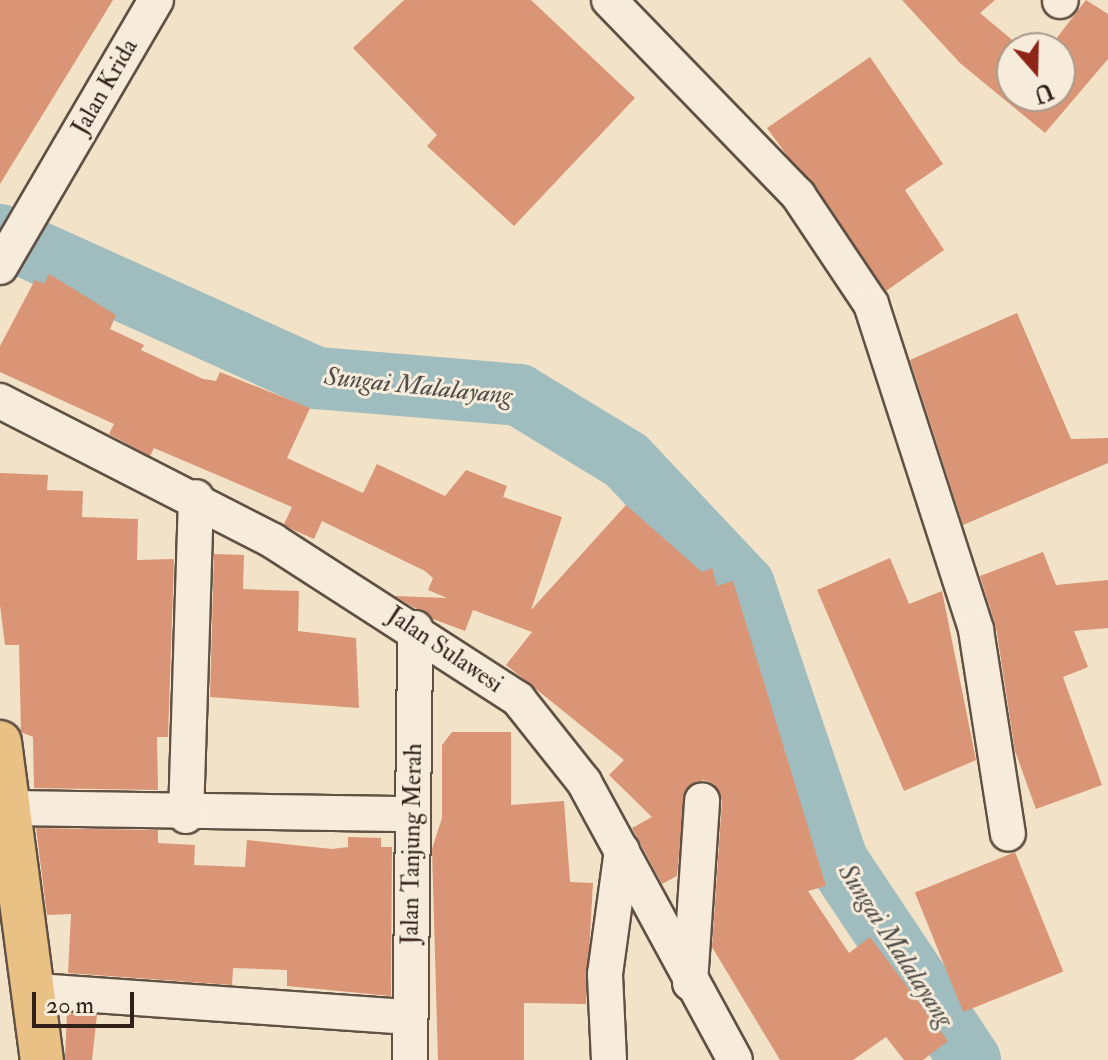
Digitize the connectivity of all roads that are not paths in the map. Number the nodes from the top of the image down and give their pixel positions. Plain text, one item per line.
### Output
1 (156, 0) edge
2 (609, 0) edge
3 (0, 267) edge
4 (0, 401) edge
5 (196, 497) junction
6 (415, 628) junction
7 (0, 748) edge
8 (702, 800) dead end
9 (11, 808) junction
10 (412, 814) junction
11 (186, 816) junction
12 (1008, 834) dead end
13 (622, 850) junction
14 (690, 983) junction
15 (36, 991) junction
16 (410, 1017) junction
17 (42, 1060) edge
18 (410, 1060) edge
19 (609, 1060) edge
20 (735, 1060) edge

1 - 3 street, Jalan Krida
2 - 12 street
4 - 5 street, Jalan Sulawesi
5 - 6 street, Jalan Sulawesi
5 - 11 street
6 - 10 street, Jalan Tanjung Merah
6 - 13 street, Jalan Sulawesi
7 - 9 main road
8 - 14 street
9 - 11 street
9 - 15 main road
10 - 11 street
10 - 16 street, Jalan Tanjung Merah
13 - 14 street, Jalan Sulawesi
13 - 19 street
14 - 20 street, Jalan Sulawesi
15 - 16 street
15 - 17 main road
16 - 18 street, Jalan Tanjung Merah

